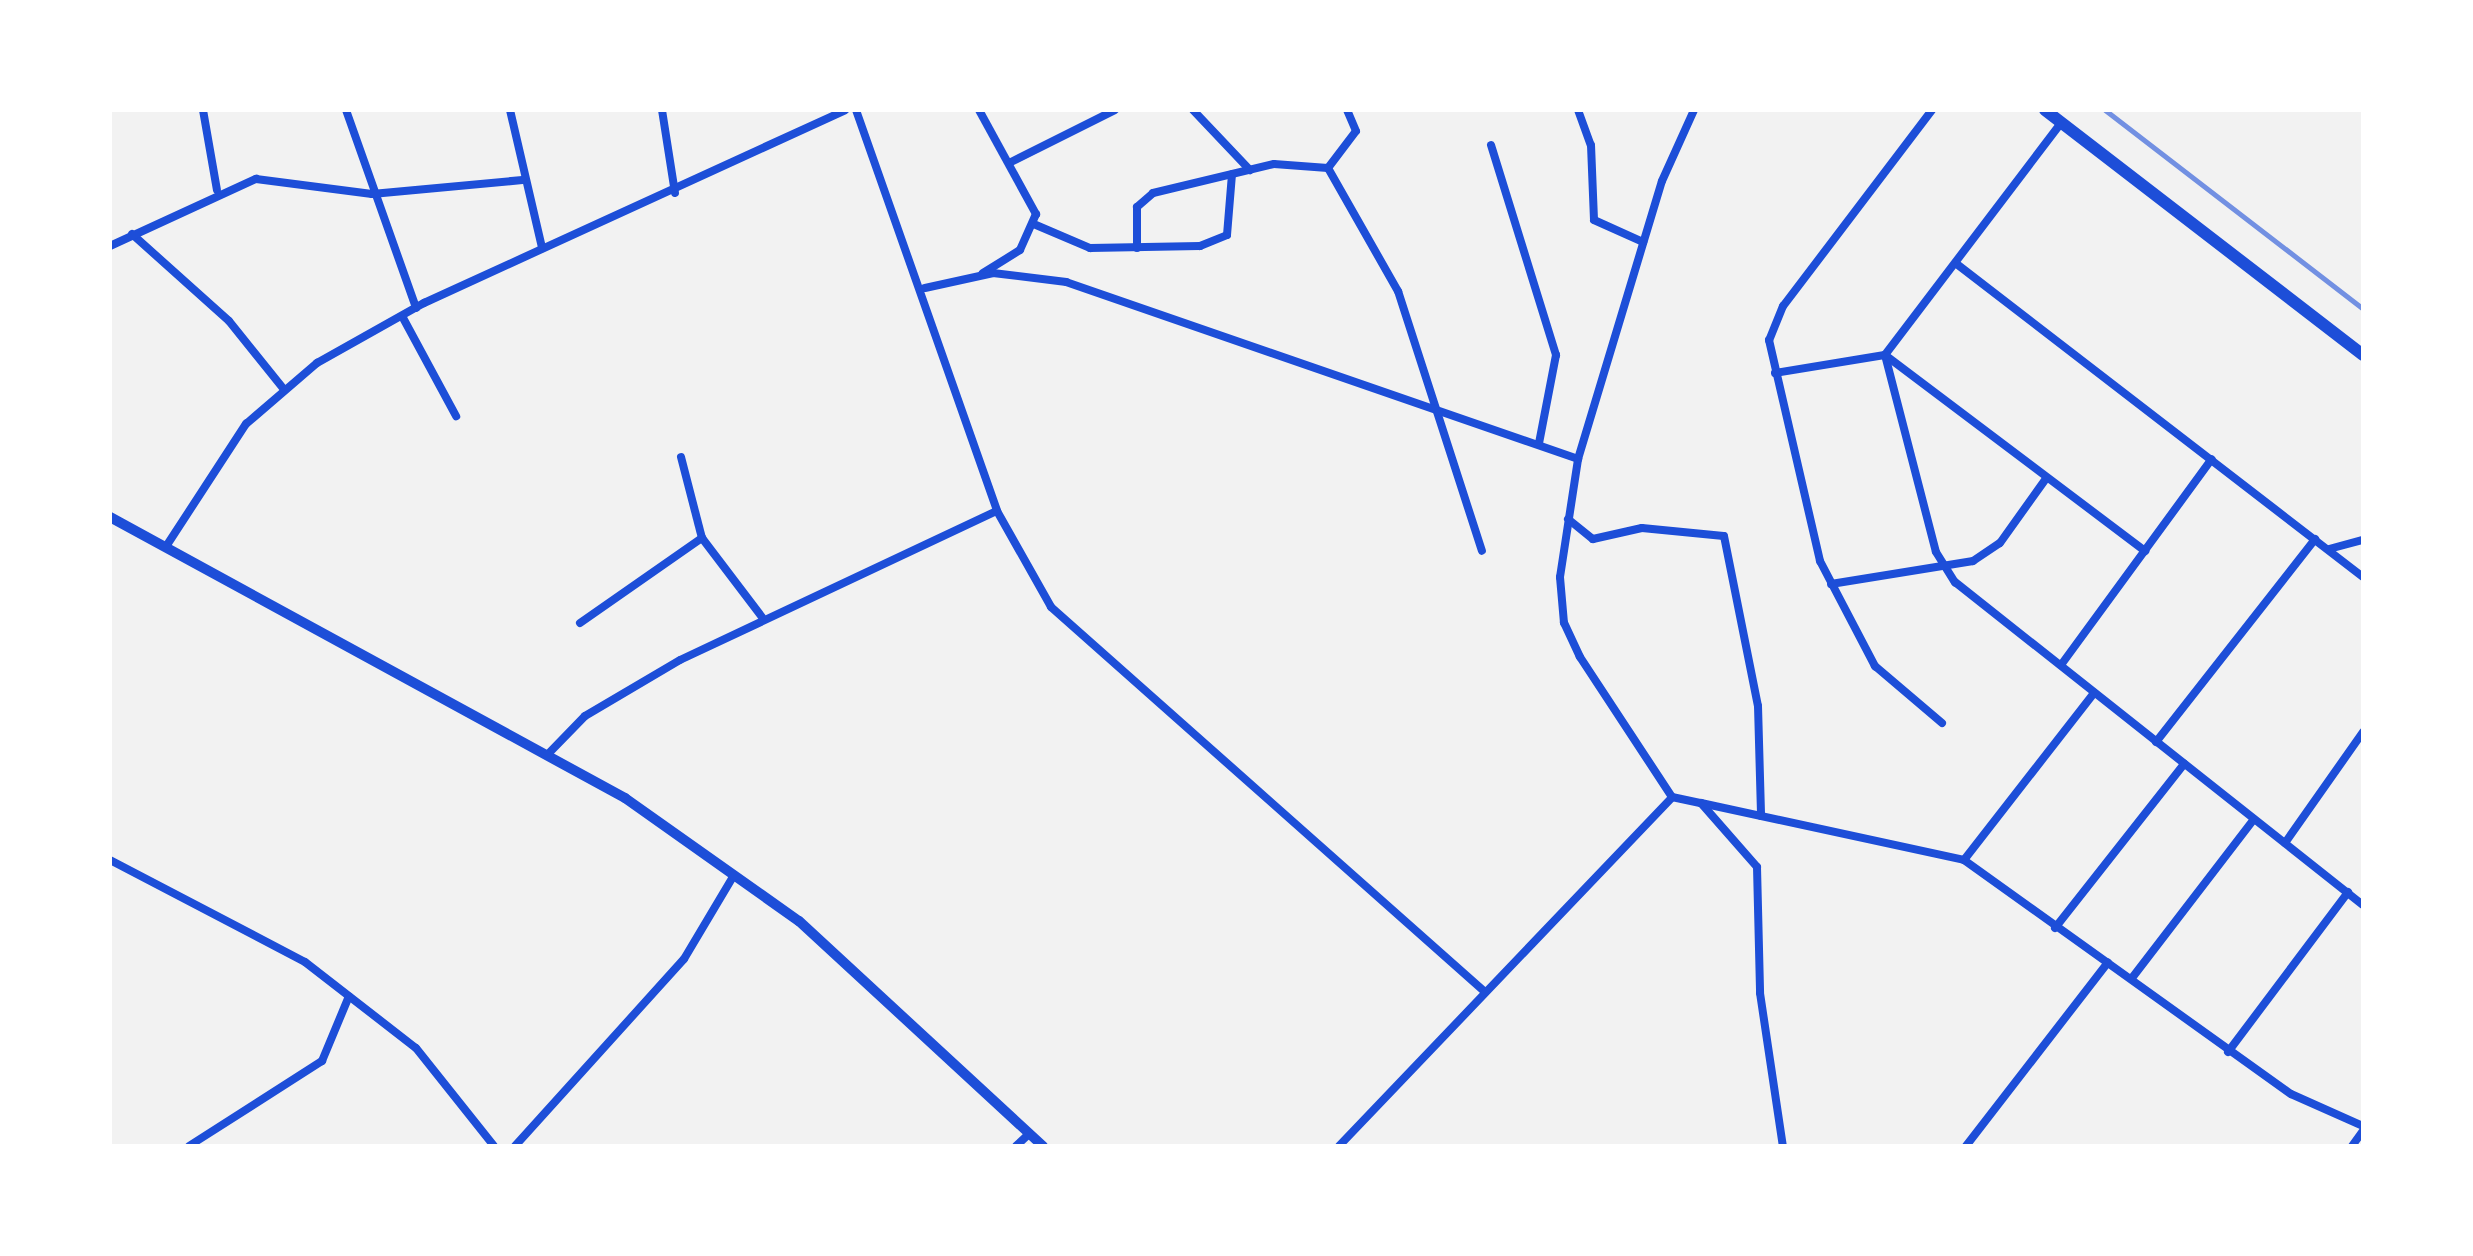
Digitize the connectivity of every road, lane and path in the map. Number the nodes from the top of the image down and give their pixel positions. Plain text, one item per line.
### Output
1 (203, 110) edge
2 (346, 110) edge
3 (510, 110) edge
4 (662, 110) edge
5 (845, 110) edge
6 (856, 110) edge
7 (979, 110) edge
8 (1115, 110) edge
9 (1193, 110) edge
10 (1347, 110) edge
11 (1578, 110) edge
12 (1932, 110) edge
13 (2045, 110) edge
14 (1690, 111) edge
15 (2061, 123) junction
16 (1491, 144) dead end
17 (1011, 162) junction
18 (1328, 168) junction
19 (1250, 170) junction
20 (1232, 174) junction
21 (522, 180) junction
22 (217, 190) junction
23 (675, 193) junction
24 (372, 194) junction
25 (1036, 225) junction
26 (132, 234) junction
27 (1642, 242) junction
28 (110, 246) edge
29 (542, 248) junction
30 (1137, 248) junction
31 (1958, 265) junction
32 (979, 275) junction
33 (925, 288) junction
34 (416, 308) junction
35 (402, 316) junction
36 (1885, 355) junction
37 (2363, 356) edge
38 (1775, 373) junction
39 (282, 387) junction
40 (1439, 407) junction
41 (456, 416) dead end
42 (1539, 443) junction
43 (681, 458) dead end
44 (1578, 459) junction
45 (2212, 459) junction
46 (2045, 480) junction
47 (997, 512) junction
48 (110, 517) edge
49 (1568, 518) junction
50 (702, 538) junction
51 (2315, 539) junction
52 (2363, 540) edge
53 (168, 545) junction
54 (2328, 550) junction
55 (1482, 551) dead end
56 (2145, 552) junction
57 (1943, 570) junction
58 (2363, 577) edge
59 (1831, 584) junction
60 (762, 617) junction
61 (580, 623) dead end
62 (2060, 665) junction
63 (2094, 692) junction
64 (1942, 723) dead end
65 (2363, 732) edge
66 (2156, 742) junction
67 (550, 752) junction
68 (2184, 764) junction
69 (1672, 797) junction
70 (1700, 802) junction
71 (1761, 816) junction
72 (2254, 819) junction
73 (2285, 843) junction
74 (110, 860) edge
75 (1964, 860) junction
76 (734, 875) junction
77 (2348, 892) junction
78 (2363, 904) edge
79 (2055, 928) junction
80 (2108, 962) junction
81 (2132, 978) junction
82 (1484, 991) junction
83 (349, 996) junction
84 (2228, 1052) junction
85 (2363, 1128) edge
86 (1029, 1134) junction
87 (189, 1146) edge
88 (494, 1146) edge
89 (515, 1146) edge
90 (1016, 1146) edge
91 (1043, 1146) edge
92 (1339, 1146) edge
93 (1784, 1146) edge
94 (1966, 1146) edge
95 (2352, 1146) edge

1 - 22 street
2 - 24 street
3 - 21 street
4 - 23 street
5 - 23 street
6 - 33 street
7 - 17 street
8 - 17 street
9 - 19 street
10 - 18 street
11 - 27 street
12 - 38 street
13 - 15 highway
14 - 27 street
15 - 31 street
15 - 37 highway
16 - 42 street
17 - 25 street
18 - 19 street
18 - 40 street
19 - 20 street
20 - 30 street
20 - 30 street
21 - 24 street
21 - 29 street
22 - 24 street
22 - 26 street
23 - 29 street
24 - 34 street
25 - 30 street
25 - 32 street
26 - 28 street
26 - 39 street
27 - 44 street
29 - 34 street
31 - 36 street
31 - 45 street
32 - 33 street
32 - 40 street
33 - 47 street
34 - 35 street
35 - 39 street
35 - 41 street
36 - 38 street
36 - 46 street
36 - 57 street
38 - 59 street
39 - 53 street
40 - 42 street
40 - 55 street
42 - 44 street
43 - 50 street
44 - 49 street
45 - 51 street
45 - 56 street
46 - 56 street
46 - 57 street
47 - 60 street
47 - 82 street
48 - 53 street
49 - 69 street
49 - 71 street
50 - 60 street
50 - 61 street
51 - 54 street
51 - 66 street
52 - 54 street
53 - 67 street
54 - 58 street
56 - 62 street
57 - 59 street
57 - 62 street
59 - 64 street
60 - 67 street
62 - 63 street
63 - 66 street
63 - 75 street
65 - 73 street
66 - 68 street
67 - 76 street
68 - 72 street
68 - 79 street
69 - 70 street
69 - 82 street
70 - 71 street
70 - 93 street
71 - 75 street
72 - 73 street
72 - 81 street
73 - 77 street
74 - 83 street
75 - 79 street
76 - 86 street
76 - 89 street
77 - 78 street
77 - 84 street
79 - 80 street
80 - 81 street
80 - 94 street
81 - 84 street
82 - 92 street
83 - 87 street
83 - 88 street
84 - 85 street
85 - 95 street
86 - 90 street
86 - 91 street

